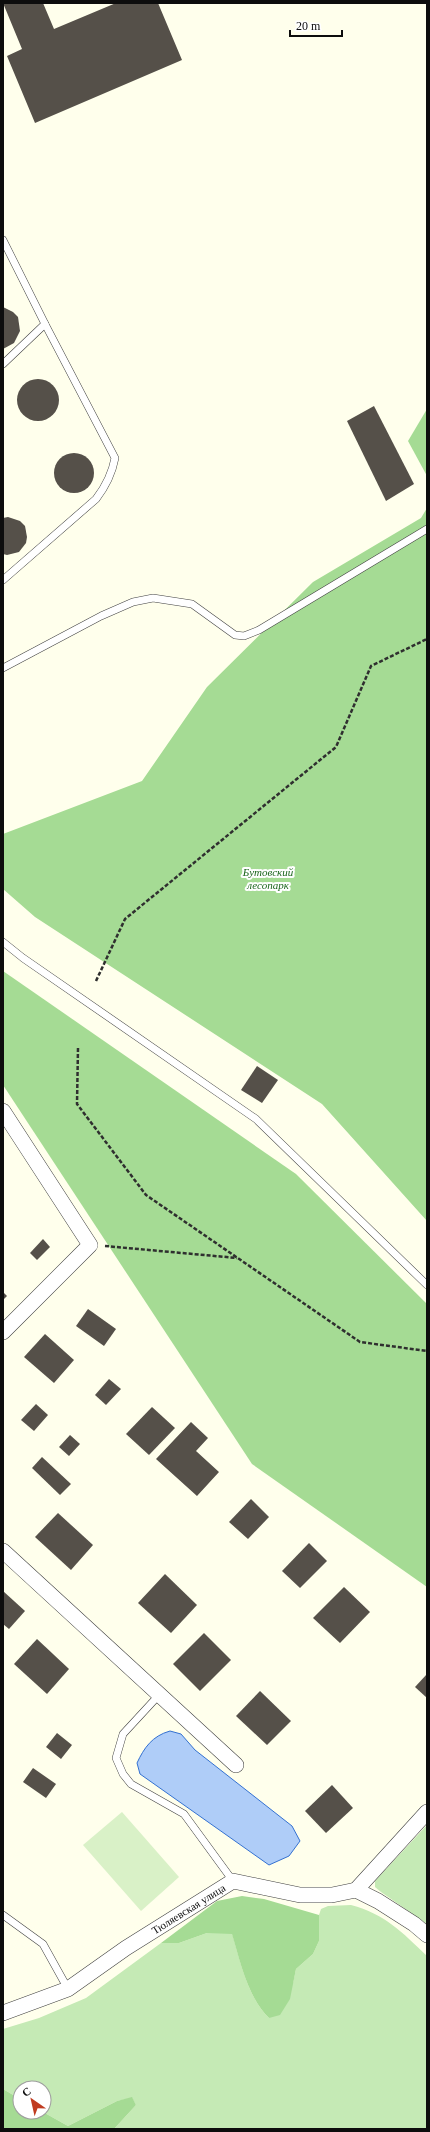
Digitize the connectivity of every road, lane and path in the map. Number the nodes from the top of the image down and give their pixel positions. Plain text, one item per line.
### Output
1 (3, 240) edge
2 (46, 324) junction
3 (3, 364) edge
4 (427, 529) edge
5 (3, 580) edge
6 (427, 640) edge
7 (3, 668) edge
8 (3, 942) edge
9 (96, 981) dead end
10 (78, 1048) dead end
11 (3, 1111) edge
12 (90, 1245) junction
13 (237, 1258) junction
14 (427, 1285) edge
15 (3, 1332) edge
16 (427, 1351) edge
17 (3, 1551) edge
18 (159, 1695) junction
19 (236, 1766) dead end
20 (427, 1812) edge
21 (233, 1881) junction
22 (356, 1890) junction
23 (3, 1915) edge
24 (427, 1935) edge
25 (68, 1989) junction
26 (3, 2013) edge

1 - 2 lane
2 - 3 lane
2 - 5 lane
4 - 7 lane
6 - 9 path
8 - 14 lane
10 - 13 path
11 - 12 street
12 - 13 path
12 - 15 street
13 - 16 path
17 - 18 street
18 - 19 street
18 - 21 lane
20 - 22 street
21 - 22 street, Тюляевская улица
21 - 25 street, Тюляевская улица
22 - 24 street
23 - 25 lane
25 - 26 street, Тюляевская улица

